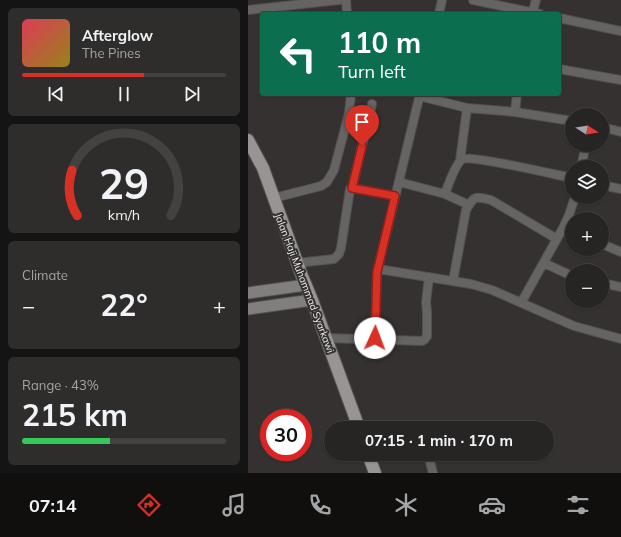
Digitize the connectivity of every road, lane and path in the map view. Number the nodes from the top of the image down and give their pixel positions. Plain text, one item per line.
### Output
1 (335, 0) edge
2 (340, 0) edge
3 (346, 0) edge
4 (442, 0) edge
5 (473, 0) edge
6 (536, 0) edge
7 (248, 10) edge
8 (347, 12) edge
9 (439, 12) edge
10 (526, 12) edge
11 (535, 12) edge
12 (561, 18) edge
13 (621, 31) edge
14 (561, 69) edge
15 (621, 80) edge
16 (351, 96) edge
17 (419, 96) edge
18 (423, 96) edge
19 (517, 96) edge
20 (372, 104) dead end
21 (467, 108) junction
22 (515, 112) junction
23 (565, 120) edge
24 (609, 129) edge
25 (621, 132) edge
26 (248, 140) edge
27 (460, 162) junction
28 (565, 177) edge
29 (399, 182) junction
30 (609, 187) edge
31 (352, 188) junction
32 (621, 190) edge
33 (445, 194) junction
34 (395, 196) junction
35 (274, 198) junction
36 (573, 204) edge
37 (469, 205) junction
38 (563, 228) joint
39 (557, 239) junction
40 (609, 247) edge
41 (621, 252) edge
42 (297, 263) junction
43 (544, 263) junction
44 (378, 270) junction
45 (565, 273) edge
46 (429, 277) junction
47 (453, 281) junction
48 (609, 284) edge
49 (306, 285) junction
50 (621, 287) edge
51 (248, 293) edge
52 (312, 300) junction
53 (521, 303) junction
54 (248, 309) edge
55 (326, 338) junction
56 (375, 338) junction
57 (621, 339) edge
58 (356, 421) edge
59 (371, 461) edge
60 (430, 461) edge
61 (375, 473) edge
62 (433, 473) edge

1 - 2 street
1 - 7 street
3 - 8 street
4 - 9 street
5 - 10 street
6 - 11 street
12 - 13 street
14 - 15 street
16 - 35 street
17 - 29 street
18 - 21 street
19 - 22 street
20 - 31 street
21 - 22 street
21 - 27 street
22 - 23 street
24 - 25 street
26 - 35 main road, Jalan Haji Muhammad Syarkawi
27 - 28 street
27 - 33 street
29 - 33 street
29 - 34 street
30 - 32 street
31 - 34 street
31 - 42 street
33 - 37 street
34 - 44 street
35 - 42 main road, Jalan Haji Muhammad Syarkawi
36 - 38 street
37 - 39 street
37 - 47 street
38 - 39 street
39 - 43 street
40 - 41 street
42 - 49 main road, Jalan Haji Muhammad Syarkawi
43 - 45 street
43 - 53 street
44 - 46 street
44 - 56 street
46 - 47 street
46 - 56 street
47 - 53 street
48 - 50 street
49 - 51 street
49 - 52 main road, Jalan Haji Muhammad Syarkawi
52 - 54 street
52 - 55 main road, Jalan Haji Muhammad Syarkawi
53 - 57 street
55 - 56 street
55 - 58 main road, Jalan Haji Muhammad Syarkawi
59 - 61 main road
60 - 62 street

